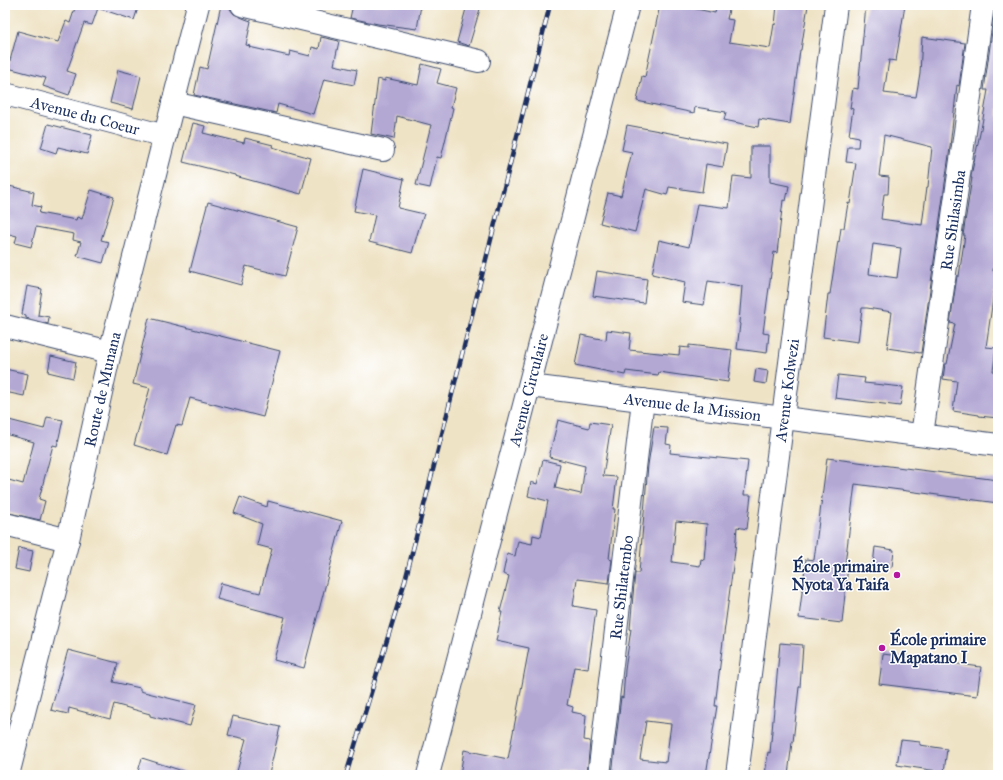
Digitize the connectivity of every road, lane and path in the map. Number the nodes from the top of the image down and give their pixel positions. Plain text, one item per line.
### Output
1 (198, 5) edge
2 (242, 5) edge
3 (628, 5) edge
4 (836, 5) edge
5 (982, 5) edge
6 (480, 62) dead end
7 (5, 94) edge
8 (173, 103) junction
9 (165, 136) junction
10 (383, 150) dead end
11 (5, 326) edge
12 (110, 352) junction
13 (530, 386) junction
14 (643, 400) junction
15 (783, 418) junction
16 (922, 435) junction
17 (998, 445) edge
18 (5, 524) edge
19 (68, 540) junction
20 (8, 768) edge
21 (428, 775) edge
22 (599, 775) edge
23 (736, 775) edge

1 - 8 street, Route de Munana
2 - 6 street
3 - 13 street, Avenue Circulaire
4 - 15 street, Avenue Kolwezi
5 - 16 street, Rue Shilasimba
7 - 9 street, Avenue du Coeur
8 - 9 street, Route de Munana
8 - 10 street
9 - 12 street, Route de Munana
11 - 12 street
12 - 19 street, Route de Munana
13 - 14 street, Avenue de la Mission
13 - 21 street, Avenue Circulaire
14 - 15 street, Avenue de la Mission
14 - 22 street, Rue Shilatembo
15 - 16 street, Avenue de la Mission
15 - 23 street, Avenue Kolwezi
16 - 17 street, Avenue de la Mission
18 - 19 street
19 - 20 street, Route de Munana

